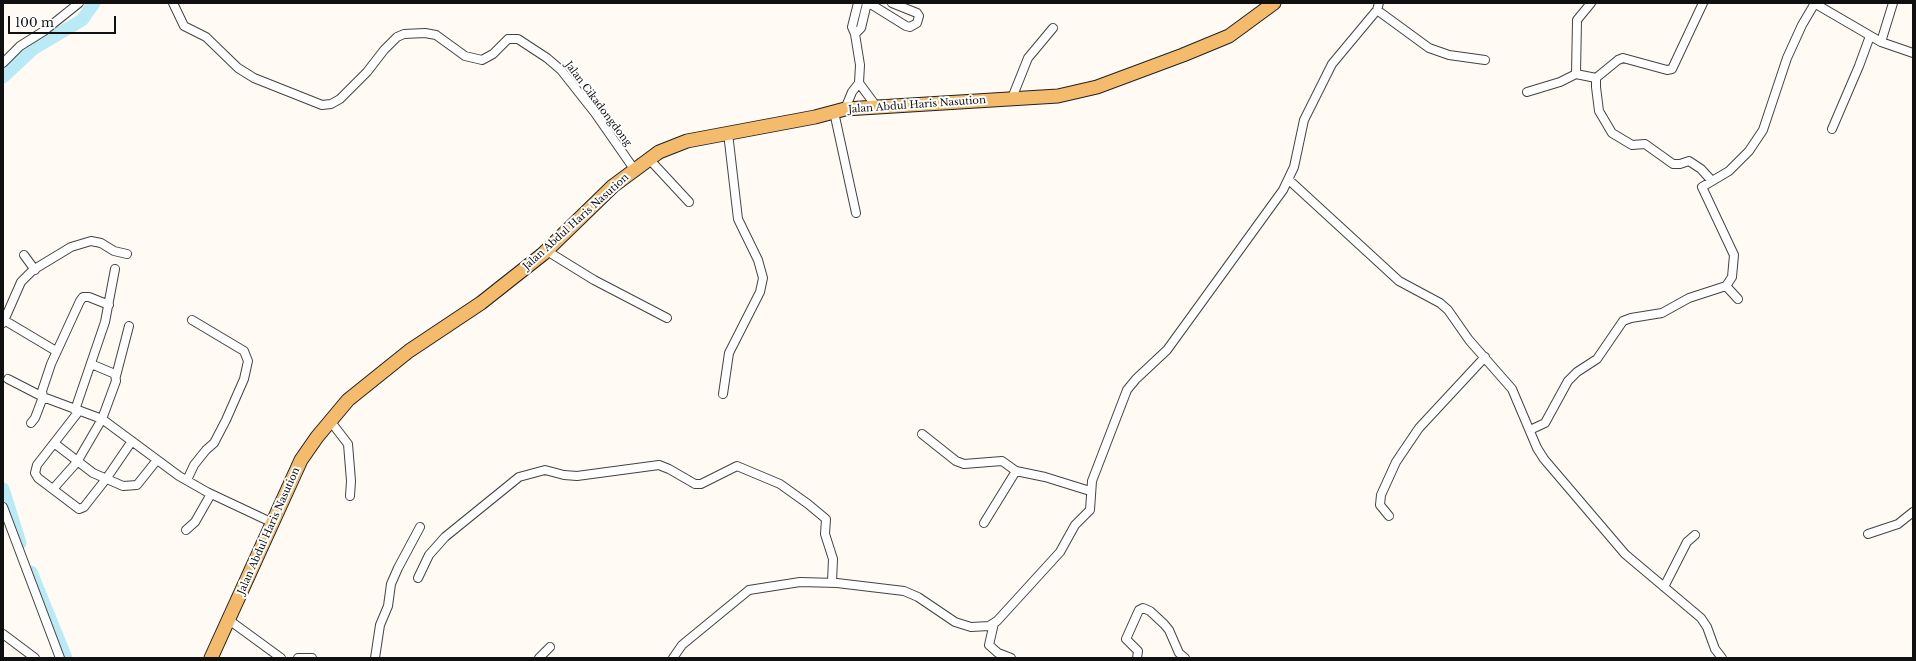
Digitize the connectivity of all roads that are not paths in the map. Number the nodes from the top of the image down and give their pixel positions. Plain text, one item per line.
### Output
1 (79, 3) edge
2 (173, 3) edge
3 (858, 3) edge
4 (863, 3) edge
5 (868, 3) edge
6 (892, 3) edge
7 (1274, 3) edge
8 (1591, 3) edge
9 (1703, 3) edge
10 (1815, 3) edge
11 (1893, 3) edge
12 (1378, 6) edge
13 (1053, 28) dead end
14 (855, 34) junction
15 (1870, 36) junction
16 (1881, 42) junction
17 (1913, 53) edge
18 (1485, 60) dead end
19 (3, 63) edge
20 (1576, 74) junction
21 (1596, 78) junction
22 (859, 83) junction
23 (1527, 92) dead end
24 (1012, 98) junction
25 (876, 106) junction
26 (840, 110) junction
27 (1832, 129) dead end
28 (728, 133) junction
29 (650, 160) junction
30 (634, 169) junction
31 (1289, 180) junction
32 (1712, 181) junction
33 (689, 202) dead end
34 (856, 213) dead end
35 (547, 251) junction
36 (127, 254) dead end
37 (24, 255) dead end
38 (115, 269) dead end
39 (34, 270) junction
40 (1726, 286) junction
41 (1738, 299) dead end
42 (109, 305) junction
43 (667, 318) dead end
44 (192, 320) dead end
45 (6, 323) edge
46 (129, 326) dead end
47 (56, 351) junction
48 (1485, 357) junction
49 (91, 364) junction
50 (116, 376) junction
51 (8, 379) dead end
52 (723, 394) dead end
53 (43, 397) junction
54 (77, 410) junction
55 (102, 419) junction
56 (331, 422) junction
57 (30, 423) dead end
58 (1530, 430) junction
59 (922, 434) dead end
60 (132, 441) junction
61 (54, 443) junction
62 (157, 460) junction
63 (77, 462) junction
64 (1016, 471) junction
65 (106, 479) junction
66 (187, 480) junction
67 (53, 489) junction
68 (1090, 491) junction
69 (211, 494) junction
70 (350, 496) dead end
71 (3, 507) edge
72 (1913, 512) edge
73 (1389, 516) dead end
74 (272, 523) junction
75 (984, 523) dead end
76 (420, 527) dead end
77 (186, 530) dead end
78 (1868, 534) dead end
79 (1694, 535) dead end
80 (418, 578) dead end
81 (832, 582) junction
82 (1664, 587) junction
83 (229, 620) junction
84 (994, 623) junction
85 (3, 634) edge
86 (550, 647) dead end
87 (35, 658) edge
88 (60, 658) edge
89 (211, 658) edge
90 (280, 658) edge
91 (298, 658) edge
92 (312, 658) edge
93 (375, 658) edge
94 (539, 658) edge
95 (673, 658) edge
96 (1011, 658) edge
97 (1137, 658) edge
98 (1185, 658) edge
99 (1722, 658) edge

1 - 19 street
2 - 30 street, Jalan Cikadongdong
3 - 14 street
4 - 5 street
5 - 6 street
5 - 14 street
7 - 24 main road, Jalan Abdul Haris Nasution
8 - 20 street
9 - 21 street
10 - 15 street
10 - 32 street
11 - 16 street
12 - 18 street
12 - 31 street
13 - 24 street
14 - 22 street
15 - 16 street
15 - 27 street
16 - 17 street
20 - 21 street
20 - 23 street
21 - 32 street
22 - 25 street
22 - 26 street
24 - 25 main road, Jalan Abdul Haris Nasution
25 - 26 main road, Jalan Abdul Haris Nasution
26 - 28 main road, Jalan Abdul Haris Nasution
26 - 34 street
28 - 29 main road, Jalan Abdul Haris Nasution
28 - 52 street
29 - 30 main road, Jalan Abdul Haris Nasution
29 - 33 street
30 - 35 main road, Jalan Abdul Haris Nasution
31 - 48 street
31 - 68 street
32 - 40 street
35 - 43 street
35 - 56 main road, Jalan Abdul Haris Nasution
36 - 39 street
37 - 39 street
38 - 42 street
39 - 45 street
40 - 41 street
40 - 58 street
42 - 47 street
42 - 49 street
44 - 66 street
45 - 47 street
46 - 50 street
47 - 53 street
48 - 58 street
48 - 73 street
49 - 50 street
49 - 54 street
50 - 55 street
51 - 53 street
53 - 54 street
53 - 57 street
54 - 55 street
54 - 61 street
55 - 60 street
55 - 63 street
56 - 70 street
56 - 74 main road, Jalan Abdul Haris Nasution
58 - 82 street
59 - 64 street
60 - 62 street
60 - 65 street
61 - 63 street
61 - 67 street
62 - 65 street
62 - 66 street
63 - 65 street
63 - 67 street
64 - 68 street
64 - 75 street
65 - 67 street
66 - 69 street
68 - 84 street
69 - 74 street
69 - 77 street
71 - 88 street
72 - 78 street
74 - 83 main road, Jalan Abdul Haris Nasution
76 - 93 street
79 - 82 street
80 - 81 street
81 - 84 street
81 - 95 street
82 - 99 street
83 - 89 main road, Jalan Abdul Haris Nasution
83 - 90 street
84 - 96 street
85 - 87 street
86 - 94 street
91 - 92 street
97 - 98 street

